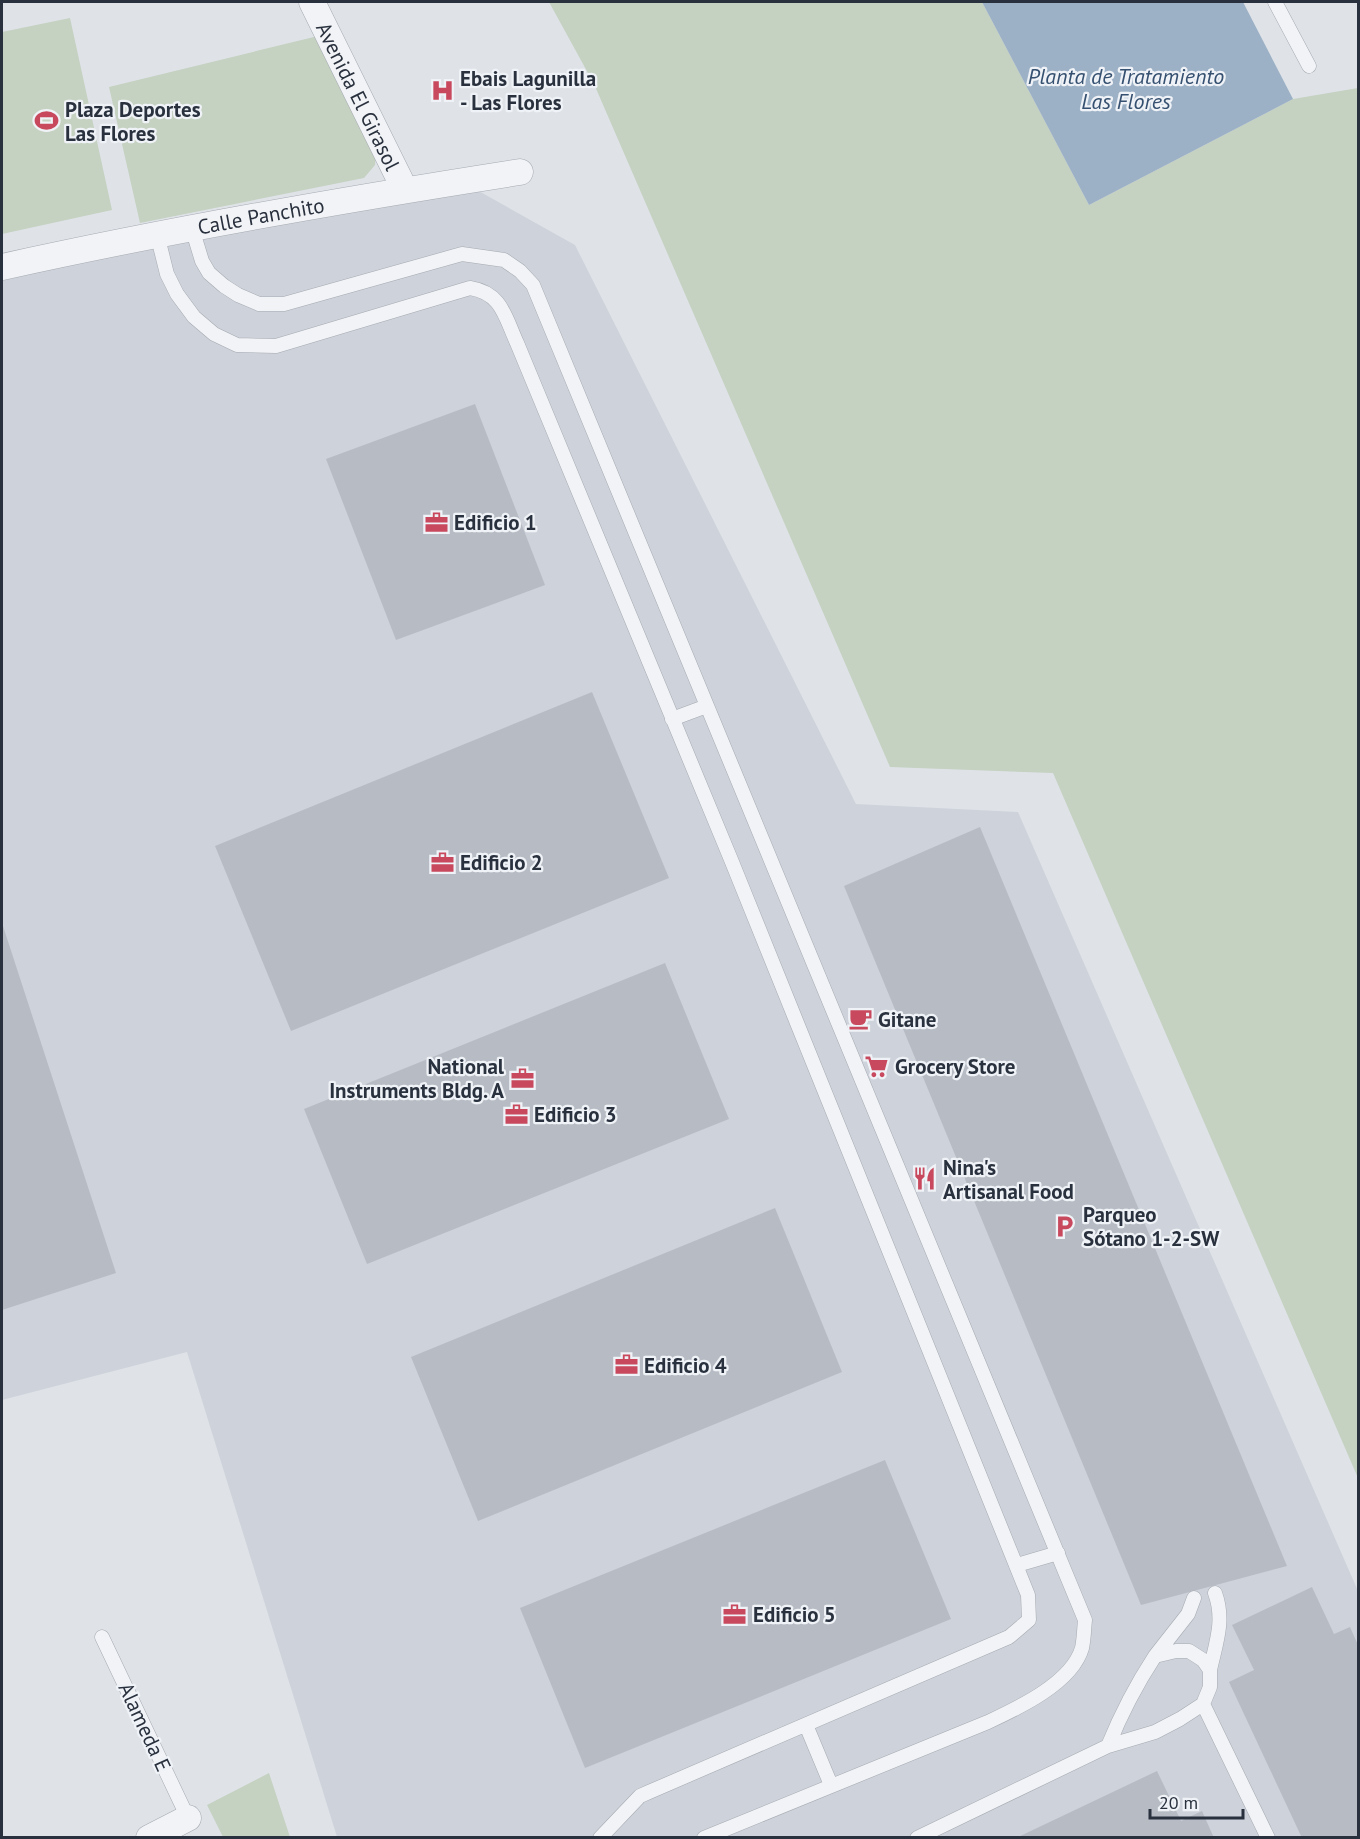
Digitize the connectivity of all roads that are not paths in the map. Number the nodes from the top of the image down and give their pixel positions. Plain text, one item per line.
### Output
1 (312, 2) edge
2 (1275, 2) edge
3 (1309, 66) dead end
4 (520, 172) dead end
5 (405, 190) junction
6 (192, 228) junction
7 (157, 234) junction
8 (2, 267) edge
9 (707, 706) junction
10 (672, 719) junction
11 (1058, 1552) junction
12 (1017, 1565) junction
13 (1215, 1593) dead end
14 (1194, 1598) dead end
15 (102, 1637) dead end
16 (1155, 1656) junction
17 (1210, 1670) junction
18 (1203, 1704) junction
19 (806, 1725) junction
20 (1108, 1746) junction
21 (831, 1785) junction
22 (188, 1818) joint
23 (942, 1832) edge
24 (148, 1838) edge
25 (600, 1838) edge
26 (704, 1838) edge
27 (917, 1838) edge
28 (1268, 1838) edge

1 - 5 street, Avenida El Girasol
2 - 3 lane
4 - 5 street, Calle Panchito
5 - 6 street, Calle Panchito
6 - 7 street, Calle Panchito
6 - 9 lane
7 - 8 street, Calle Panchito
7 - 10 lane
9 - 10 lane
9 - 11 lane
10 - 12 lane
11 - 12 lane
11 - 21 lane
12 - 19 lane
13 - 17 lane
14 - 16 lane
15 - 22 lane, Alameda E
16 - 17 lane
16 - 20 lane
17 - 18 lane
18 - 20 lane
18 - 28 lane
19 - 21 lane
19 - 25 lane
20 - 23 lane
21 - 26 lane
22 - 24 street
23 - 27 lane

